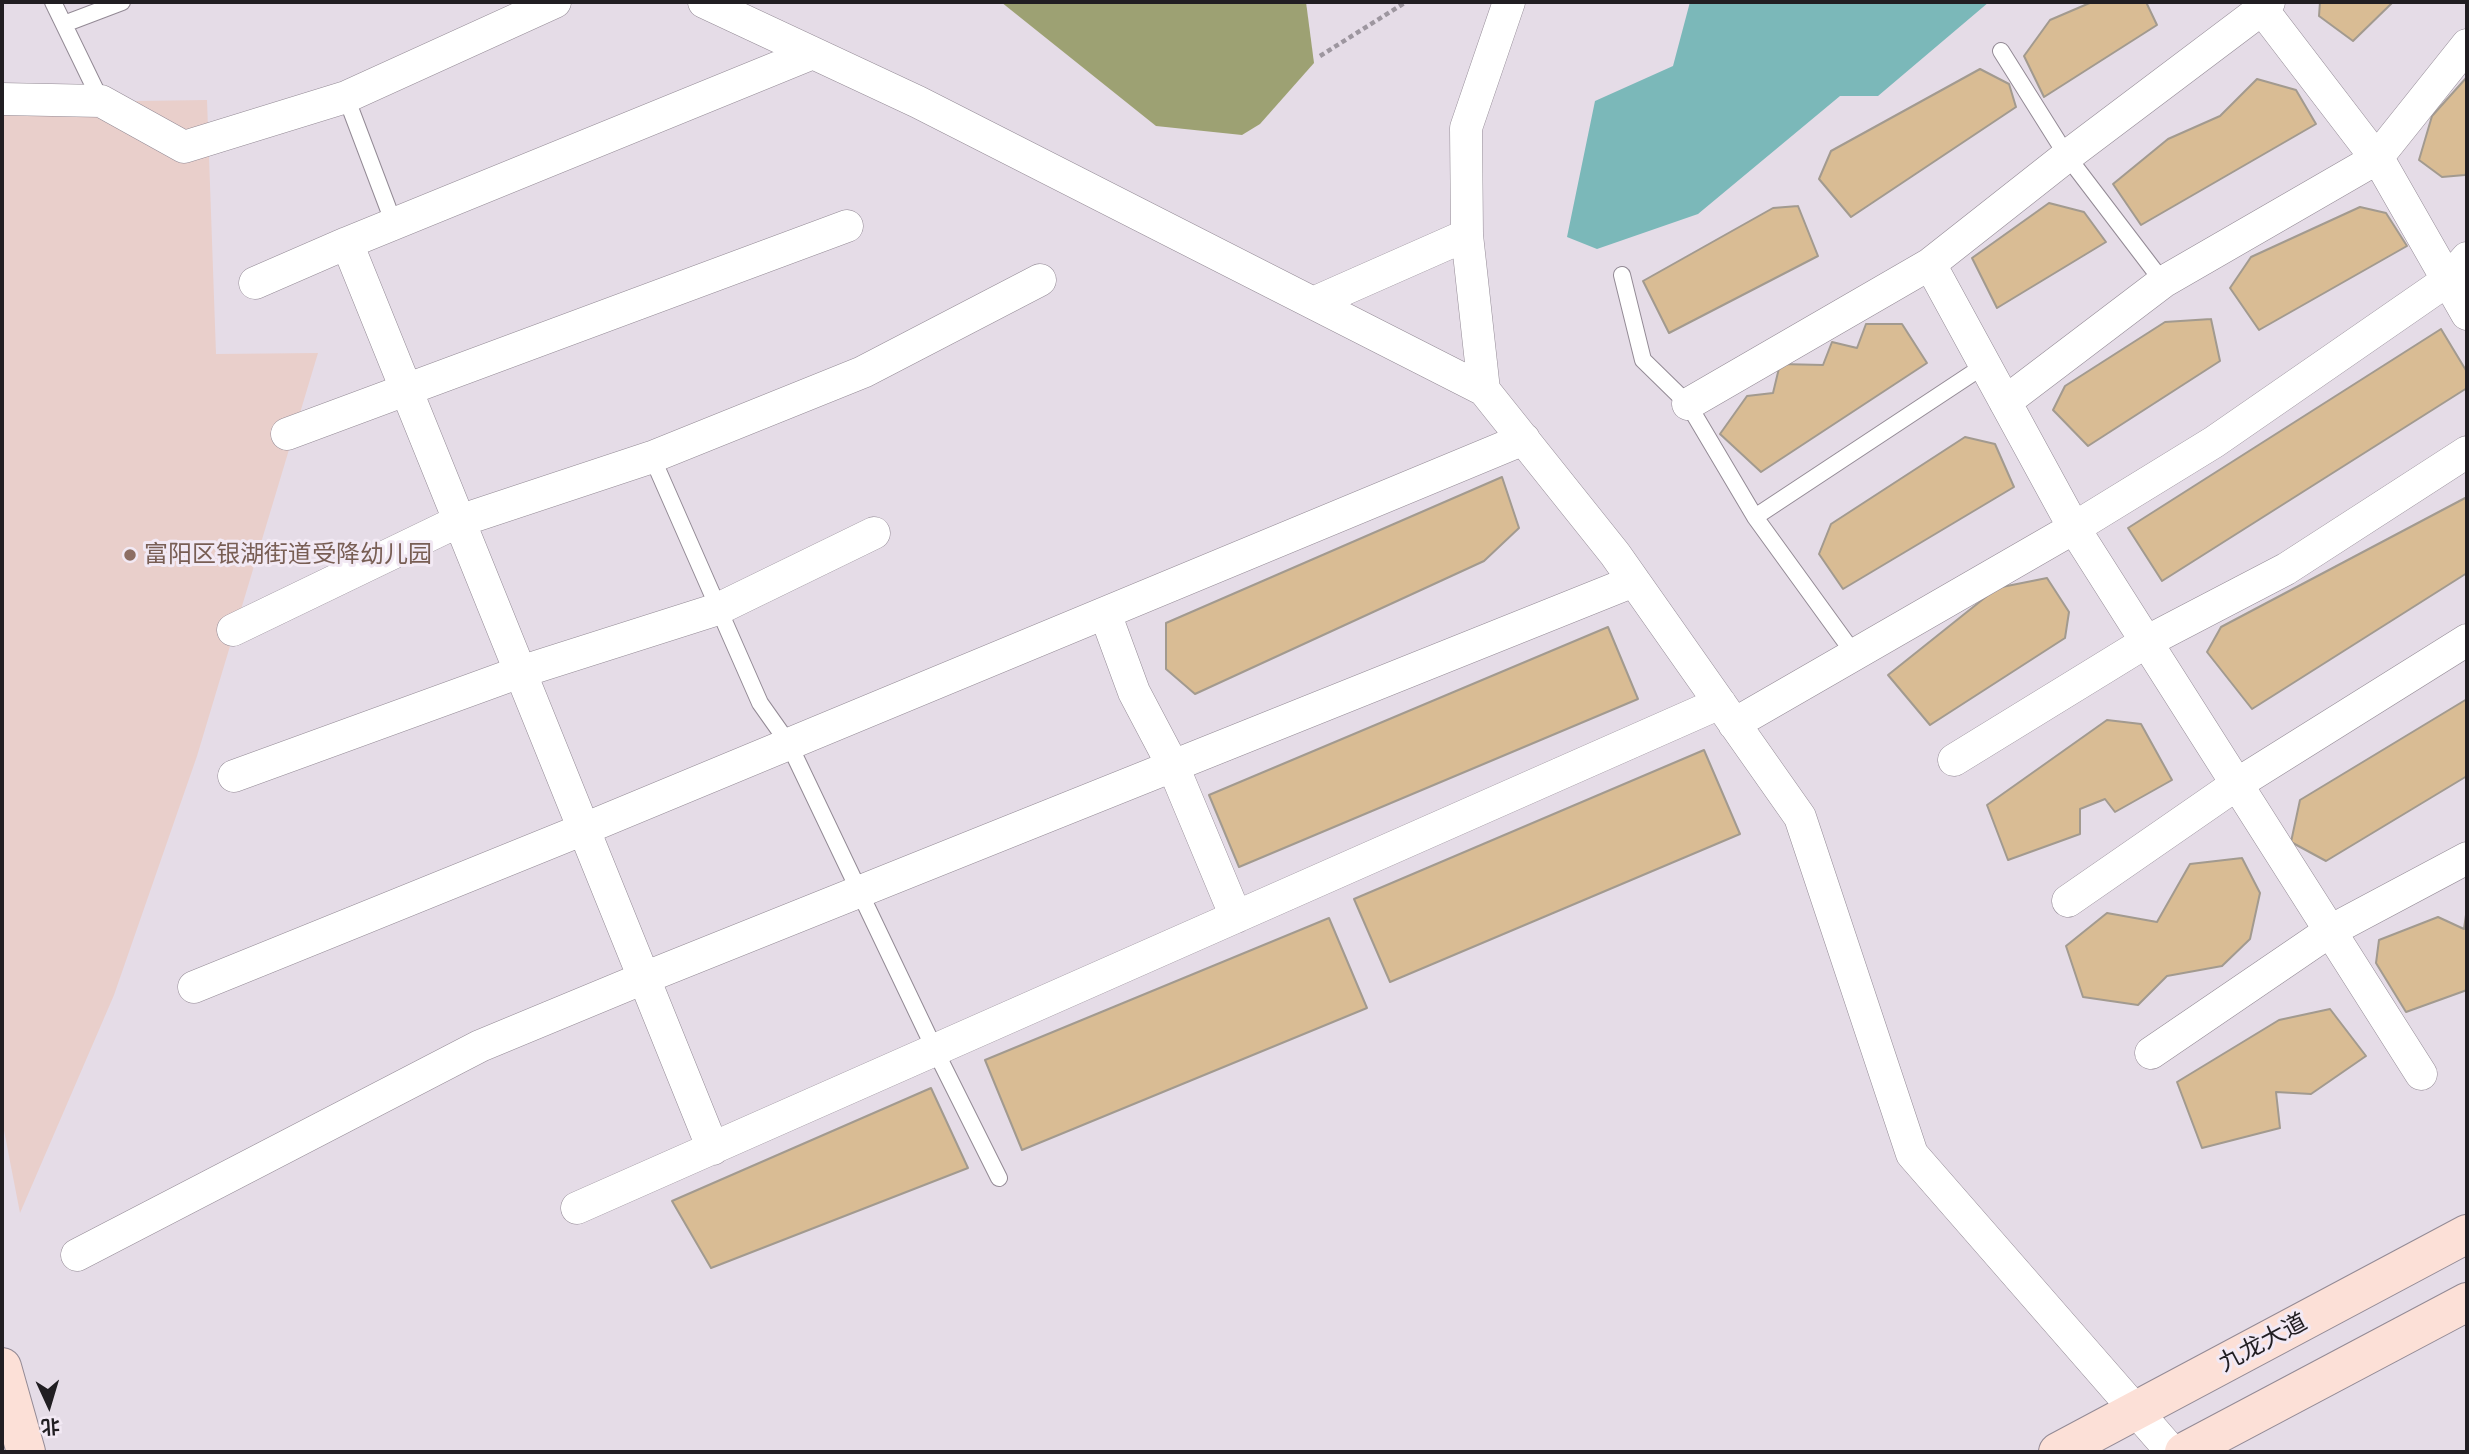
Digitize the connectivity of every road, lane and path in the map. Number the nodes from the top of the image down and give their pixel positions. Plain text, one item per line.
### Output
1 (53, 2) edge
2 (122, 2) edge
3 (555, 2) edge
4 (704, 2) edge
5 (1406, 2) edge
6 (1509, 2) edge
7 (2265, 6) edge
8 (64, 24) junction
9 (2467, 45) edge
10 (2001, 51) dead end
11 (813, 53) junction
12 (1320, 56) dead end
13 (346, 97) junction
14 (2, 99) edge
15 (101, 101) junction
16 (2067, 156) junction
17 (2376, 159) junction
18 (394, 224) junction
19 (847, 226) dead end
20 (1467, 235) junction
21 (347, 243) junction
22 (1930, 264) junction
23 (2458, 269) edge
24 (1622, 275) dead end
25 (1041, 280) dead end
26 (2163, 282) junction
27 (255, 283) dead end
28 (1313, 303) junction
29 (2467, 314) edge
30 (1985, 365) junction
31 (406, 389) junction
32 (1484, 390) junction
33 (2006, 402) junction
34 (1688, 404) junction
35 (287, 434) dead end
36 (1524, 439) junction
37 (2467, 452) edge
38 (652, 457) junction
39 (1755, 517) junction
40 (459, 521) junction
41 (2074, 528) junction
42 (874, 533) dead end
43 (1634, 582) junction
44 (718, 609) junction
45 (1105, 612) junction
46 (233, 630) dead end
47 (2467, 640) edge
48 (2146, 642) junction
49 (1855, 655) junction
50 (520, 672) junction
51 (1727, 714) junction
52 (789, 744) junction
53 (1954, 760) dead end
54 (1174, 766) junction
55 (234, 776) dead end
56 (2236, 784) junction
57 (584, 829) junction
58 (2467, 858) edge
59 (860, 892) junction
60 (2068, 901) dead end
61 (1236, 918) junction
62 (2330, 931) junction
63 (644, 978) junction
64 (194, 987) dead end
65 (935, 1051) junction
66 (2151, 1053) dead end
67 (2421, 1074) dead end
68 (713, 1149) junction
69 (999, 1178) dead end
70 (577, 1208) dead end
71 (2467, 1234) edge
72 (77, 1255) dead end
73 (2467, 1302) edge
74 (2, 1367) edge
75 (2137, 1410) junction
76 (26, 1452) edge
77 (2058, 1452) edge
78 (2172, 1452) edge
79 (2183, 1452) edge

1 - 8 lane
2 - 8 lane
3 - 13 street
4 - 11 street
5 - 12 path
6 - 20 street
7 - 16 street
7 - 17 street
8 - 15 lane
9 - 17 street
10 - 16 lane
11 - 18 street
11 - 28 street
13 - 15 street
13 - 18 lane
14 - 15 street
16 - 22 street
16 - 26 lane
17 - 23 street
17 - 26 street
18 - 21 street
19 - 31 street
20 - 28 street
20 - 32 street
21 - 27 street
21 - 31 street
22 - 30 street
22 - 34 street
23 - 29 street
23 - 41 street
24 - 34 lane
25 - 38 street
26 - 33 street
28 - 32 street
30 - 33 street
30 - 39 lane
31 - 35 street
31 - 40 street
32 - 36 street
33 - 41 street
34 - 39 lane
36 - 43 street
36 - 45 street
37 - 48 street
38 - 40 street
38 - 44 lane
39 - 49 lane
40 - 46 street
40 - 50 street
41 - 48 street
41 - 49 street
42 - 44 street
43 - 51 street
43 - 54 street
44 - 50 street
44 - 52 lane
45 - 52 street
45 - 54 street
47 - 56 street
48 - 53 street
48 - 56 street
49 - 51 street
50 - 55 street
50 - 57 street
51 - 61 street
51 - 75 street
52 - 57 street
52 - 59 lane
54 - 59 street
54 - 61 street
56 - 60 street
56 - 62 street
57 - 63 street
57 - 64 street
58 - 62 street
59 - 63 street
59 - 65 lane
61 - 65 street
62 - 66 street
62 - 67 street
63 - 68 street
63 - 72 street
65 - 68 street
65 - 69 lane
68 - 70 street
71 - 75 main road, 九龙大道
73 - 79 main road
74 - 76 main road
75 - 77 main road, 九龙大道
75 - 78 street

